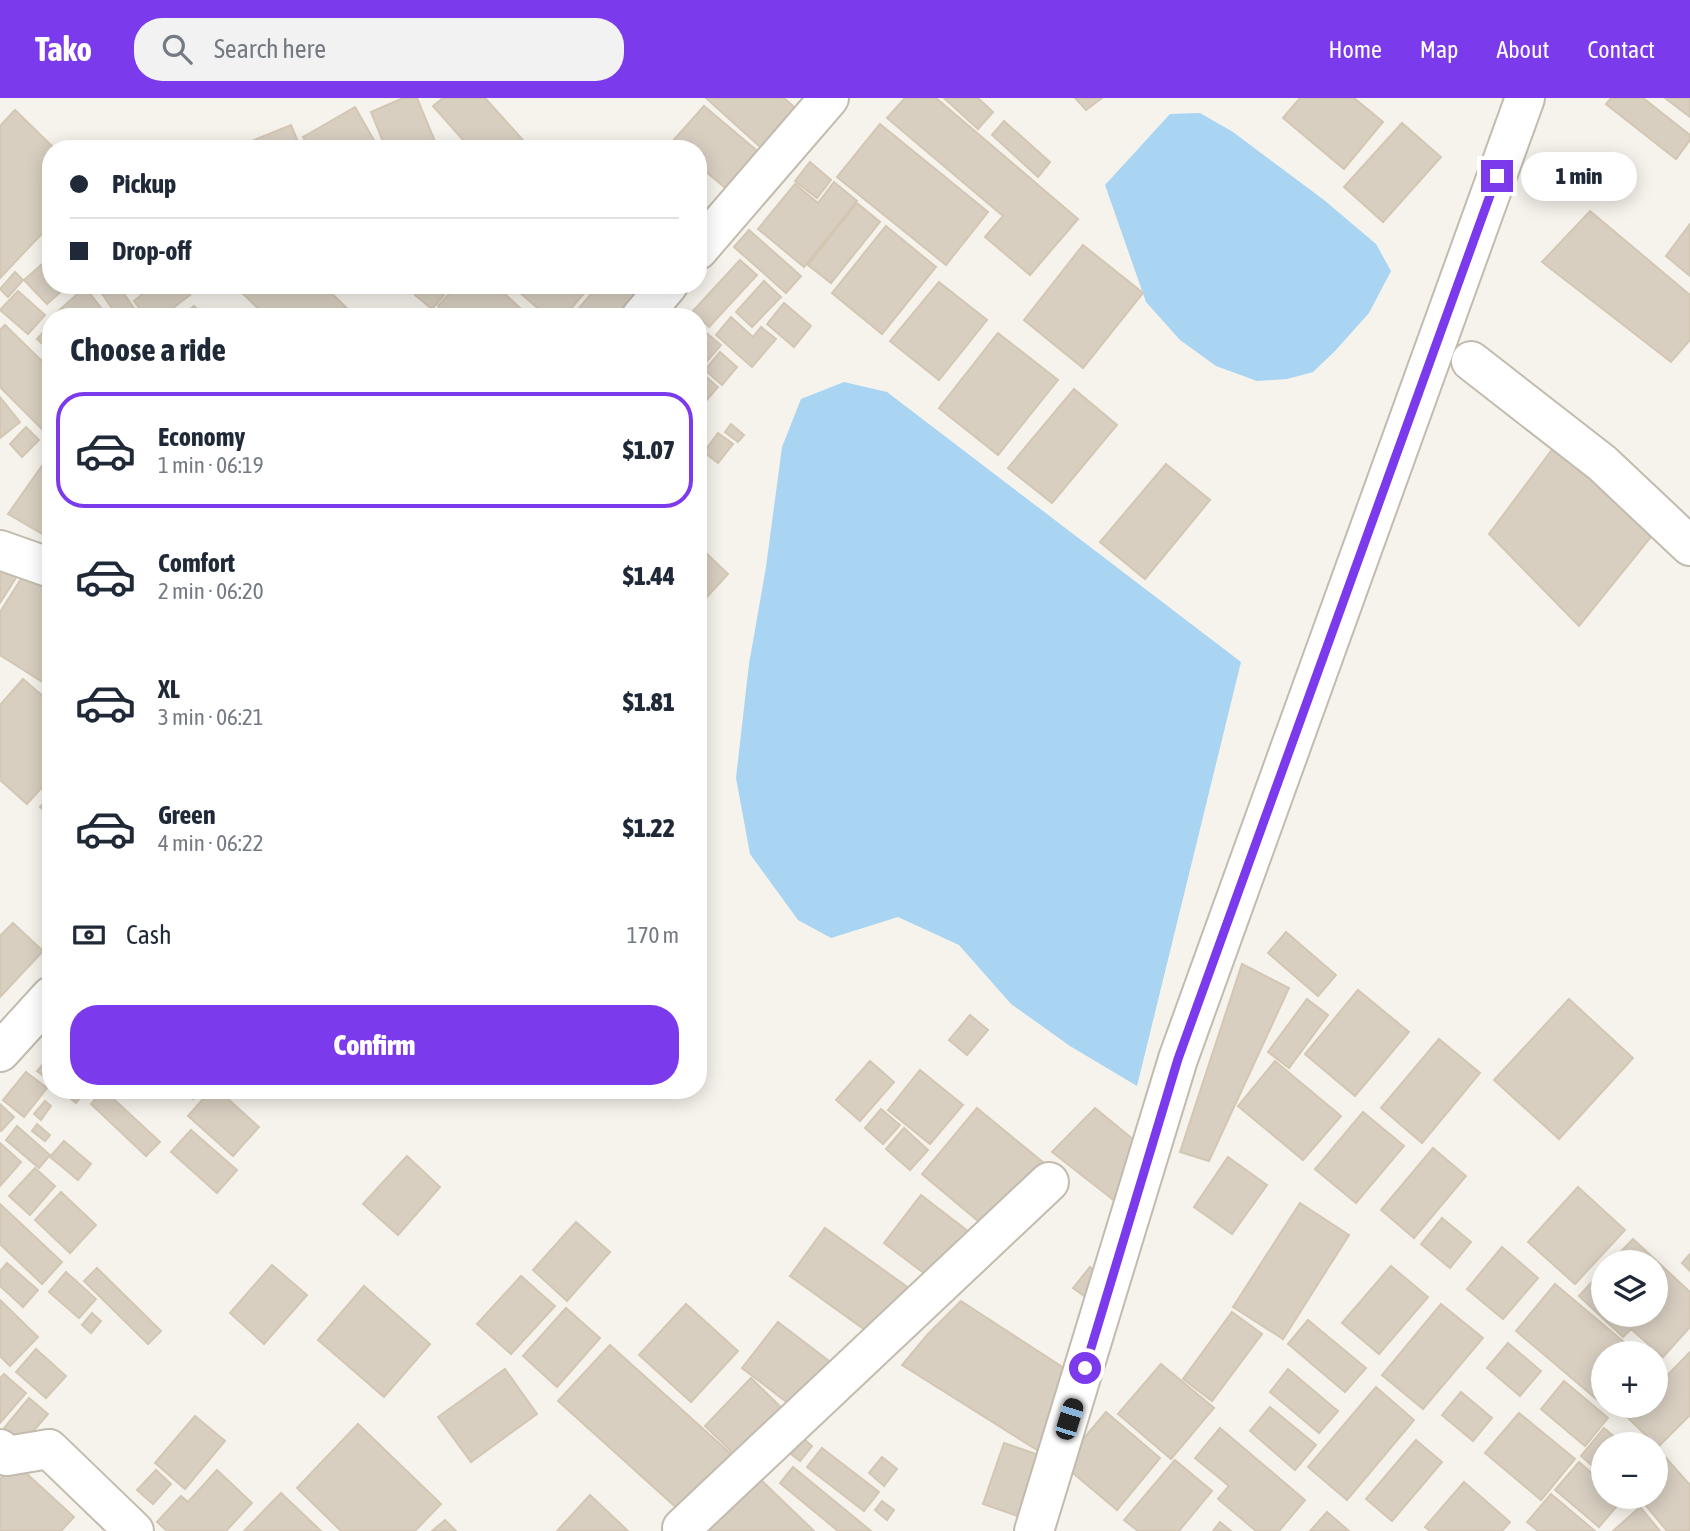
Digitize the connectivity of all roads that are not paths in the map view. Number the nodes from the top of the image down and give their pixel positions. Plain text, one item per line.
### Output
1 (829, 98) edge
2 (1525, 98) edge
3 (707, 240) edge
4 (660, 294) edge
5 (649, 308) edge
6 (1471, 360) dead end
7 (1690, 547) edge
8 (0, 550) edge
9 (42, 565) edge
10 (42, 1006) edge
11 (0, 1052) edge
12 (1049, 1182) dead end
13 (0, 1450) edge
14 (681, 1530) edge
15 (134, 1531) edge
16 (1034, 1531) edge

1 - 3 street
2 - 16 street
4 - 5 street
6 - 7 street
8 - 9 street
10 - 11 street
12 - 14 street
13 - 15 street

